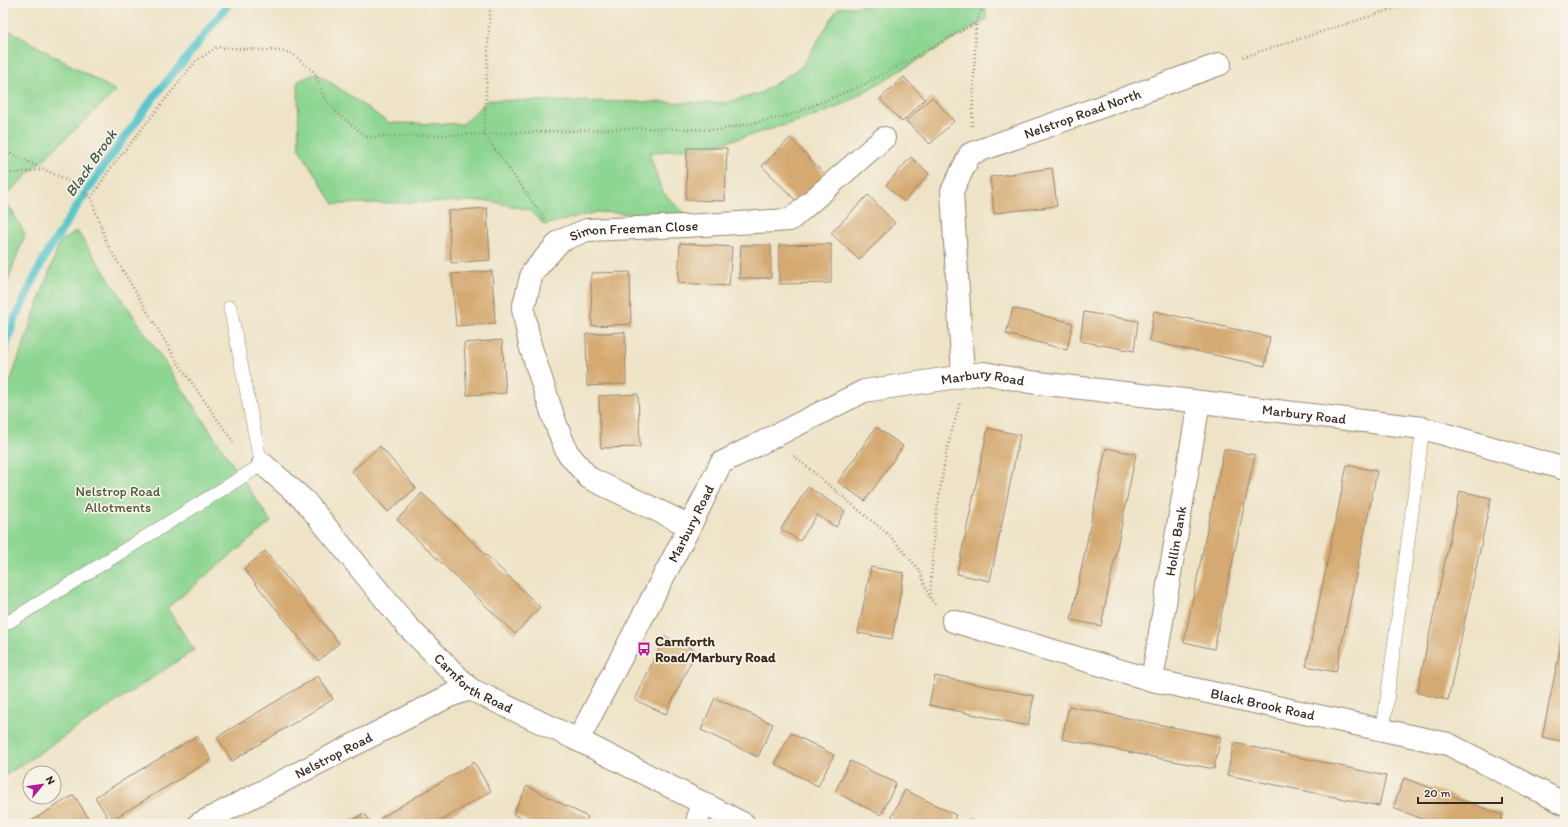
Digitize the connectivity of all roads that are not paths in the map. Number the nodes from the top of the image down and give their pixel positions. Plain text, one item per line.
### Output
1 (1220, 64) road end
2 (884, 138) dead end
3 (230, 307) dead end
4 (962, 376) junction
5 (1200, 402) junction
6 (1423, 428) junction
7 (263, 464) junction
8 (1565, 469) edge
9 (690, 526) junction
10 (953, 621) road end
11 (7, 624) dead end
12 (1152, 680) junction
13 (470, 689) junction
14 (1384, 730) junction
15 (578, 740) junction
16 (701, 802) junction
17 (1565, 804) edge
18 (199, 824) edge
19 (697, 824) edge
20 (744, 824) edge

1 - 4 street, Nelstrop Road North
2 - 9 street, Simon Freeman Close
3 - 7 lane
4 - 5 street, Marbury Road
4 - 9 street, Marbury Road
5 - 6 street, Marbury Road
5 - 12 street, Hollin Bank
6 - 8 street, Marbury Road
6 - 14 lane
7 - 11 lane
7 - 13 street, Carnforth Road
9 - 15 street, Marbury Road
10 - 12 street, Black Brook Road
12 - 14 street, Black Brook Road
13 - 15 street, Carnforth Road
13 - 18 street, Nelstrop Road
14 - 17 street, Black Brook Road
15 - 16 street, Carnforth Road
16 - 19 street
16 - 20 street, Carnforth Road

